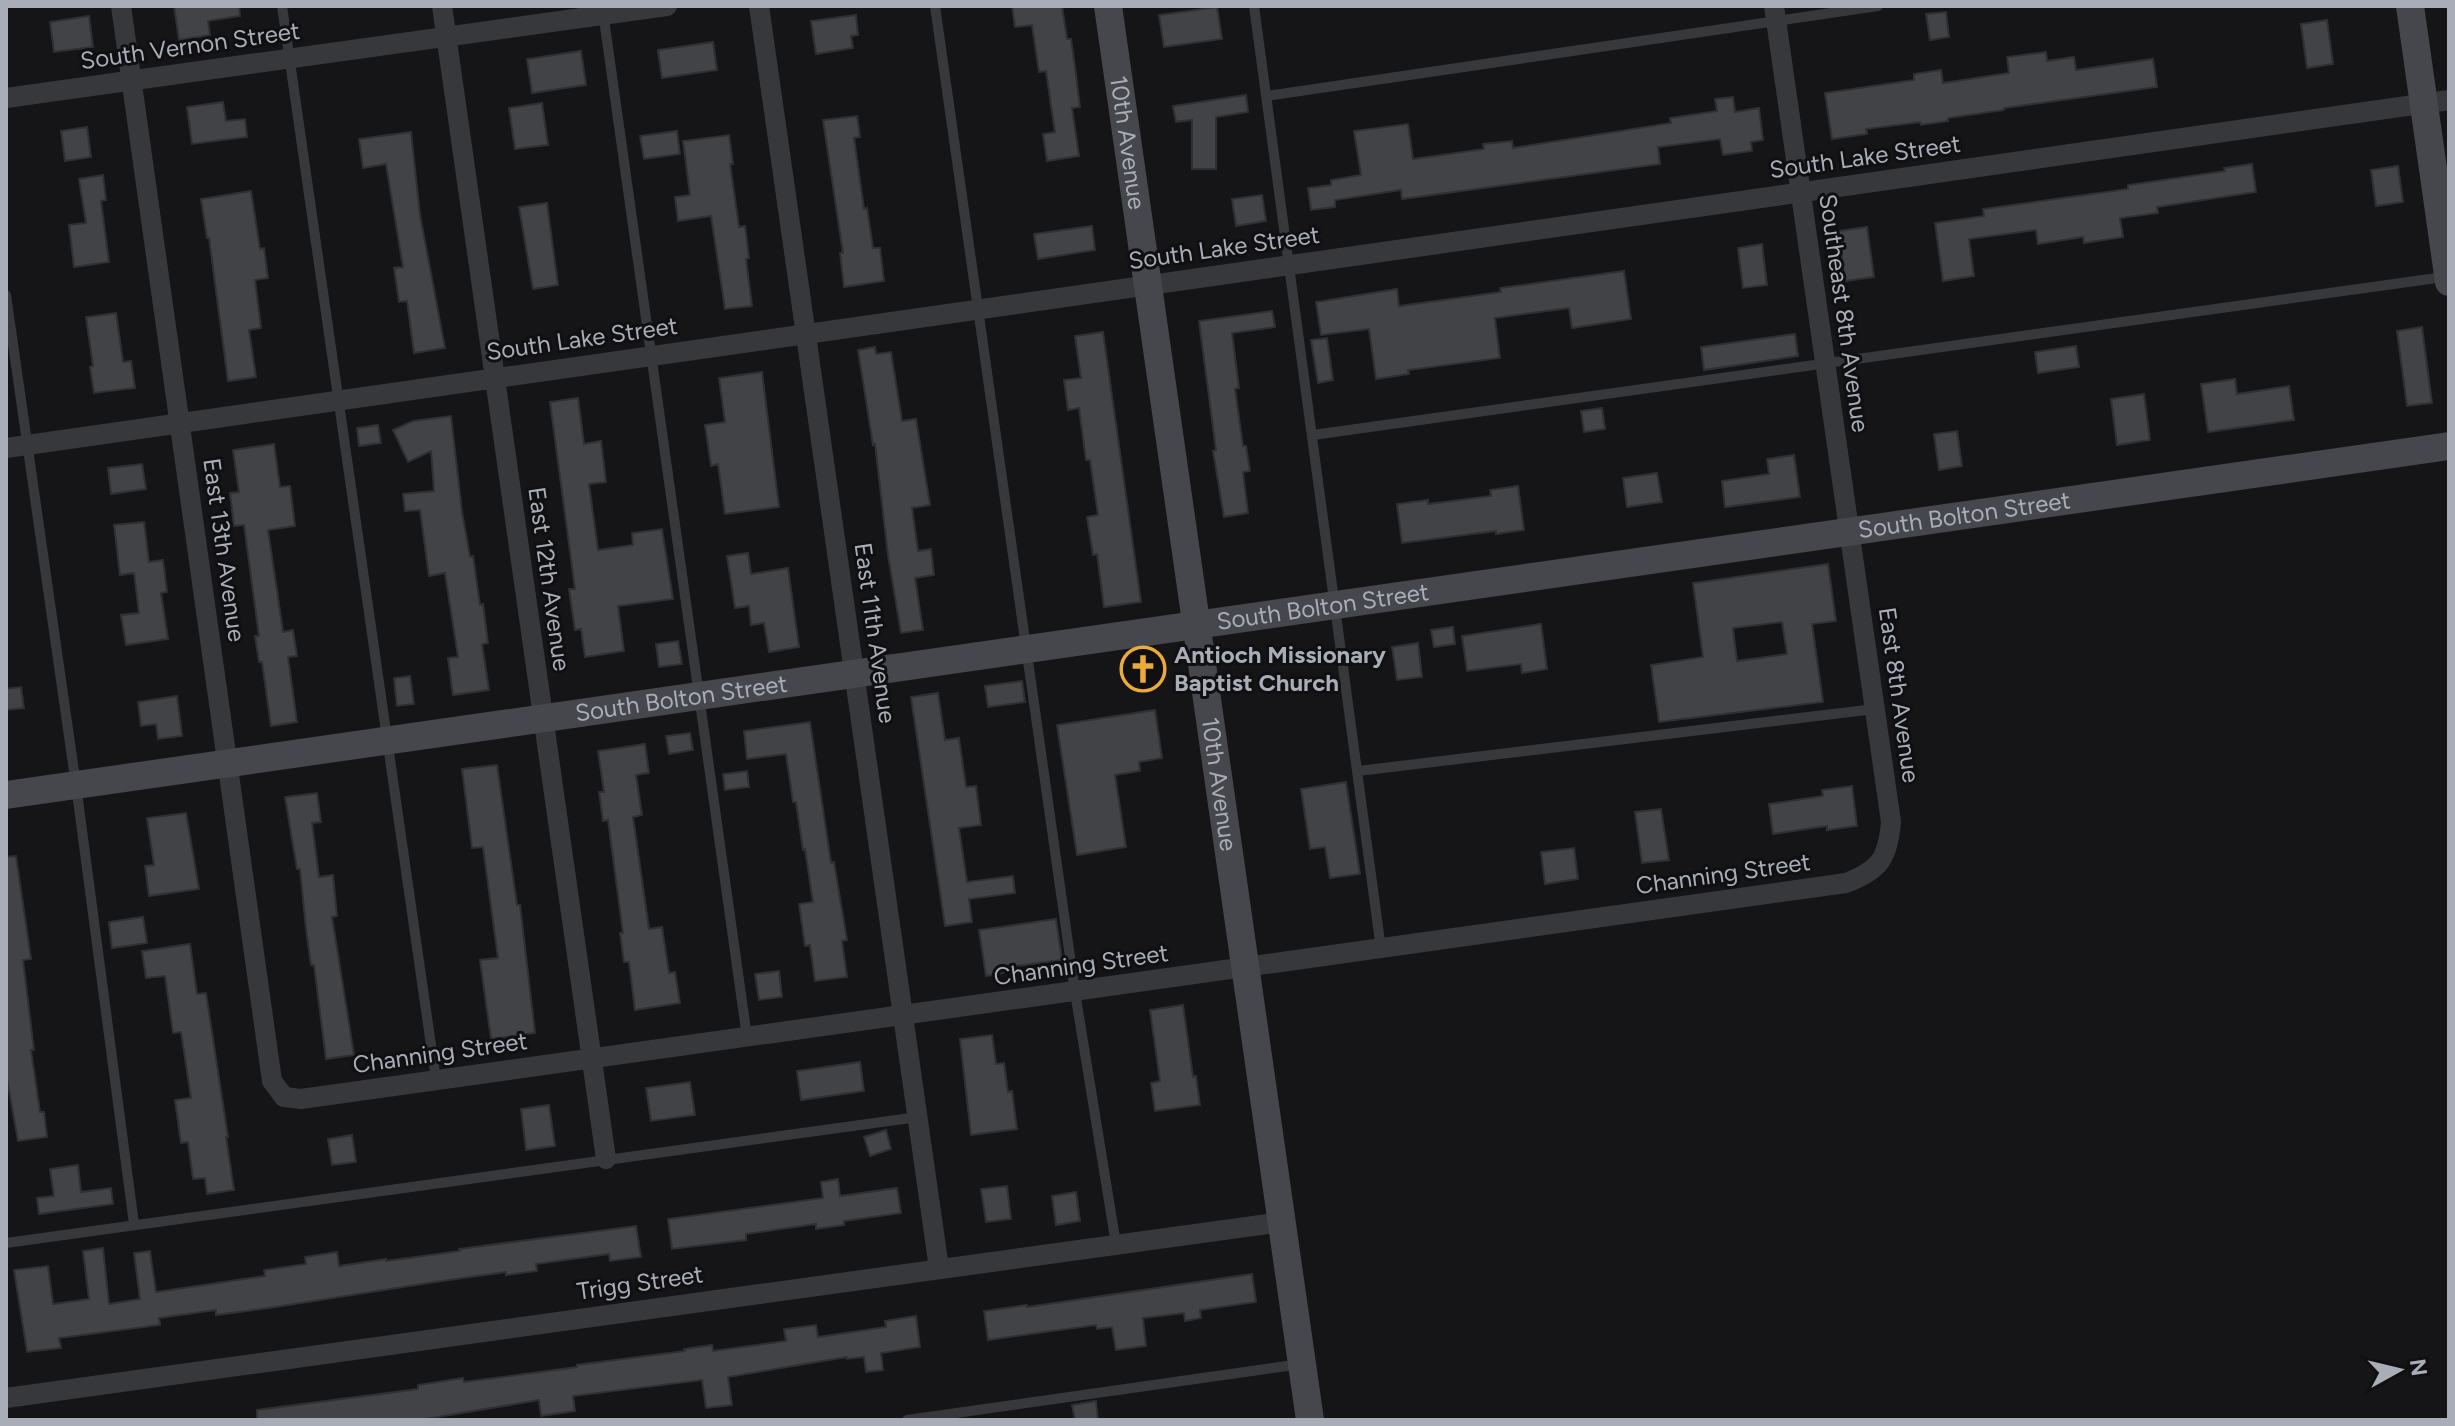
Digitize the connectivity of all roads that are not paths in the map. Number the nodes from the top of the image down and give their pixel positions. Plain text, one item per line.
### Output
1 (121, 6) edge
2 (282, 6) edge
3 (442, 6) edge
4 (667, 6) edge
5 (759, 6) edge
6 (935, 6) edge
7 (1108, 6) edge
8 (1254, 6) edge
9 (1878, 6) edge
10 (2410, 6) edge
11 (603, 10) edge
12 (1775, 13) edge
13 (446, 37) junction
14 (289, 59) junction
15 (131, 81) junction
16 (1267, 96) junction
17 (6, 98) edge
18 (2436, 102) edge
19 (1800, 192) junction
20 (1290, 265) junction
21 (2448, 276) edge
22 (2449, 282) edge
23 (1148, 285) junction
24 (6, 295) edge
25 (976, 309) junction
26 (807, 333) junction
27 (653, 355) junction
28 (1824, 363) junction
29 (495, 378) junction
30 (338, 400) junction
31 (180, 422) junction
32 (1313, 435) junction
33 (27, 445) junction
34 (2449, 446) edge
35 (6, 448) edge
36 (1849, 532) junction
37 (1336, 605) junction
38 (1197, 625) junction
39 (1027, 650) junction
40 (854, 675) junction
41 (701, 696) junction
42 (1875, 709) junction
43 (542, 718) junction
44 (388, 741) junction
45 (228, 764) junction
46 (1358, 771) junction
47 (76, 785) junction
48 (6, 795) edge
49 (1880, 863) joint
50 (1381, 949) junction
51 (1246, 968) junction
52 (1075, 992) junction
53 (904, 1016) junction
54 (747, 1037) junction
55 (592, 1058) junction
56 (436, 1080) junction
57 (284, 1097) joint
58 (918, 1117) junction
59 (606, 1159) junction
60 (1282, 1222) junction
61 (134, 1224) junction
62 (6, 1243) edge
63 (1116, 1244) junction
64 (939, 1268) junction
65 (1302, 1364) junction
66 (6, 1398) edge
67 (907, 1420) edge
68 (1310, 1420) edge

1 - 15 street, East 13th Avenue
2 - 14 lane
3 - 13 street, East 12th Avenue
4 - 11 street, South Vernon Street
5 - 26 street, East 11th Avenue
6 - 25 lane
7 - 23 main road, 10th Avenue
8 - 16 lane
9 - 12 lane
10 - 18 main road
11 - 13 street, South Vernon Street
11 - 27 lane
12 - 16 lane
12 - 19 street, Southeast 8th Avenue
13 - 14 street, South Vernon Street
13 - 29 street, East 12th Avenue
14 - 15 street, South Vernon Street
14 - 30 lane
15 - 17 street, South Vernon Street
15 - 31 street, East 13th Avenue
16 - 20 lane
18 - 19 street, South Lake Street
18 - 21 main road
19 - 20 street, South Lake Street
19 - 28 street, Southeast 8th Avenue
20 - 23 street, South Lake Street
20 - 32 lane
21 - 22 main road
21 - 28 lane
23 - 25 street, South Lake Street
23 - 38 main road, 10th Avenue
24 - 33 lane
25 - 26 street, South Lake Street
25 - 39 lane
26 - 27 street, South Lake Street
26 - 40 street, East 11th Avenue
27 - 29 street, South Lake Street
27 - 41 lane
28 - 32 lane
28 - 36 street, Southeast 8th Avenue
29 - 30 street, South Lake Street
29 - 43 street, East 12th Avenue
30 - 31 street, South Lake Street
30 - 44 lane
31 - 33 street, South Lake Street
31 - 45 street, East 13th Avenue
32 - 37 lane
33 - 35 street, South Lake Street
33 - 47 lane
34 - 36 main road, South Bolton Street
36 - 37 main road, South Bolton Street
36 - 42 street, East 8th Avenue
37 - 38 main road, South Bolton Street
37 - 46 lane
38 - 39 main road, South Bolton Street
38 - 51 main road, 10th Avenue
39 - 40 main road, South Bolton Street
39 - 52 lane
40 - 41 main road, South Bolton Street
40 - 53 street, East 11th Avenue
41 - 43 main road, South Bolton Street
41 - 54 lane
42 - 46 lane
42 - 49 street, East 8th Avenue
43 - 44 main road, South Bolton Street
43 - 55 street, East 12th Avenue
44 - 45 main road, South Bolton Street
44 - 56 lane
45 - 47 main road, South Bolton Street
45 - 57 street, East 13th Avenue
46 - 50 lane
47 - 48 main road, South Bolton Street
47 - 61 lane
49 - 50 street, Channing Street
50 - 51 street, Channing Street
51 - 52 street, Channing Street
51 - 60 main road, 10th Avenue
52 - 53 street, Channing Street
52 - 63 lane
53 - 54 street, Channing Street
53 - 58 street, East 11th Avenue
54 - 55 street, Channing Street
55 - 56 street, Channing Street
55 - 59 street, East 12th Avenue
56 - 57 street, Channing Street
58 - 59 lane
58 - 64 street, East 11th Avenue
59 - 61 lane
60 - 63 street, Trigg Street
60 - 65 main road, 10th Avenue
61 - 62 lane
63 - 64 street, Trigg Street
64 - 66 street, Trigg Street
65 - 67 lane
65 - 68 main road, 10th Avenue

